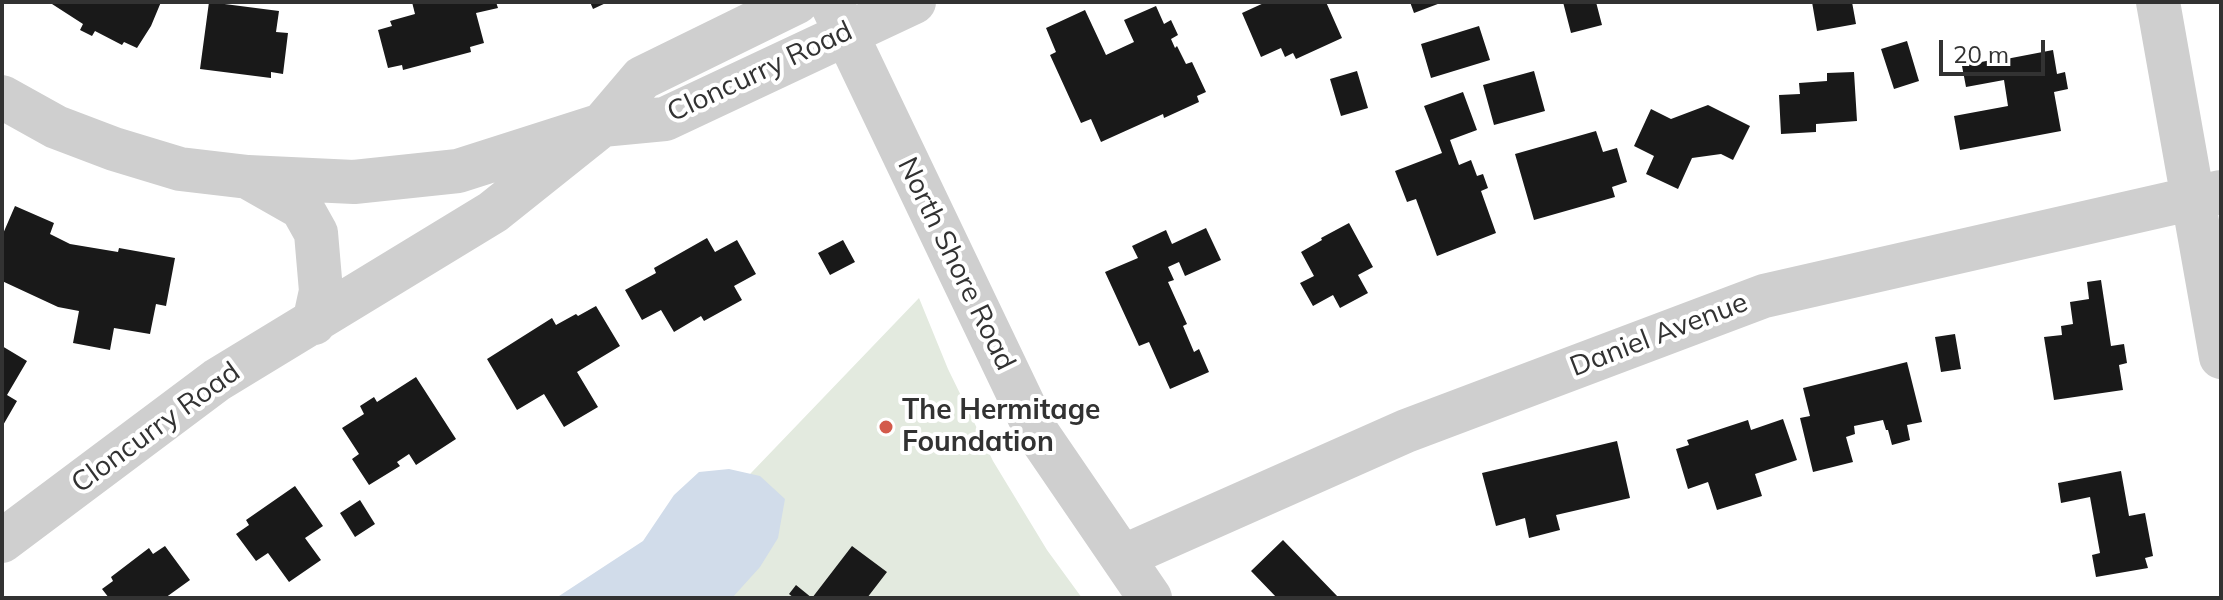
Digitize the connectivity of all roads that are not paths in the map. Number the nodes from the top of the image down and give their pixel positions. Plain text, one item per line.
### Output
1 (797, 2) edge
2 (914, 2) edge
3 (2158, 2) edge
4 (838, 17) edge
5 (2, 97) edge
6 (602, 125) junction
7 (248, 177) junction
8 (2207, 194) edge
9 (314, 323) junction
10 (2221, 357) edge
11 (2, 541) edge
12 (1122, 557) junction
13 (1150, 598) edge

1 - 6 street, Cloncurry Road
2 - 4 street, Cloncurry Road
3 - 8 street
4 - 6 street, Cloncurry Road
4 - 12 street, North Shore Road
5 - 7 street
6 - 7 street
6 - 9 street, Cloncurry Road
7 - 9 street
8 - 10 street
8 - 12 street, Daniel Avenue
9 - 11 street, Cloncurry Road
12 - 13 street, North Shore Road

